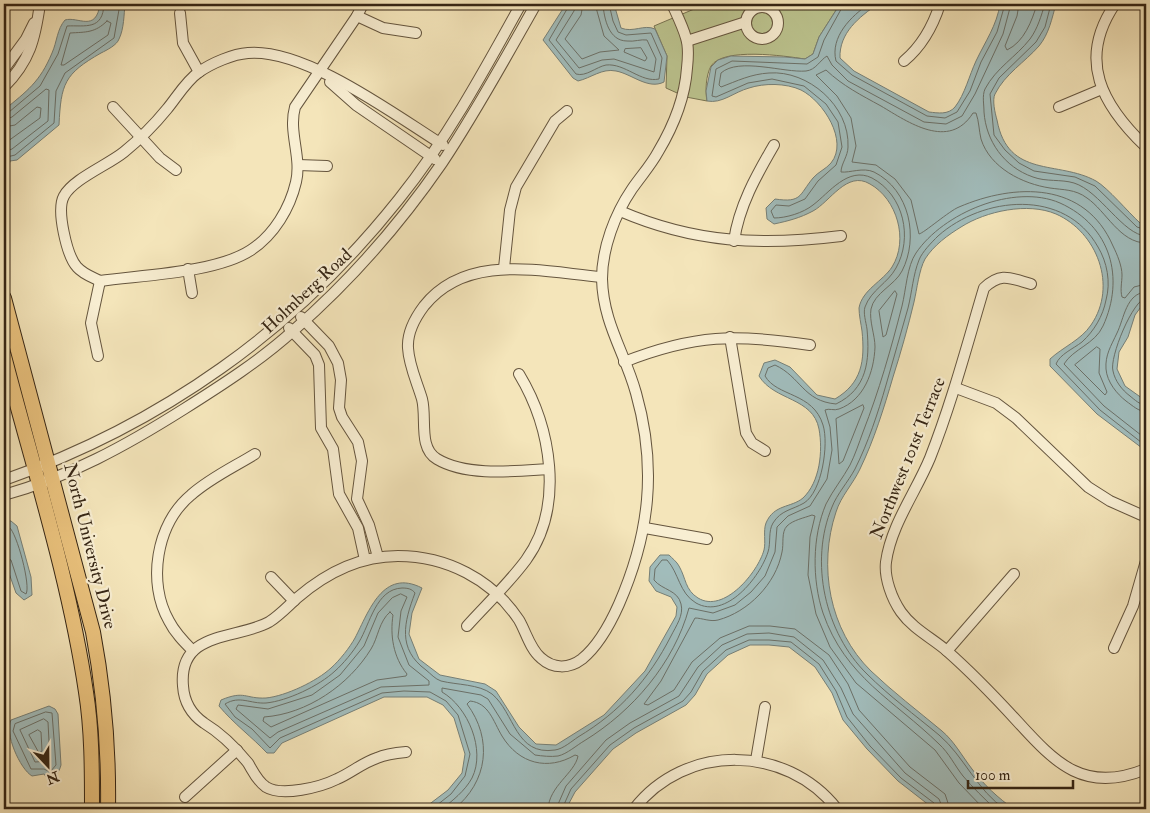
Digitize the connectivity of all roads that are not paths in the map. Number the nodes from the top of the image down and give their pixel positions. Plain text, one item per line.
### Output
1 (363, 4) edge
2 (521, 4) edge
3 (536, 4) edge
4 (672, 4) edge
5 (940, 4) edge
6 (1115, 4) edge
7 (40, 9) edge
8 (180, 13) dead end
9 (357, 16) junction
10 (746, 22) dead end
11 (416, 33) dead end
12 (687, 41) junction
13 (904, 61) dead end
14 (4, 69) edge
15 (318, 71) junction
16 (199, 72) junction
17 (4, 87) edge
18 (1102, 89) junction
19 (113, 107) dead end
20 (1059, 107) dead end
21 (567, 111) dead end
22 (141, 138) junction
23 (439, 142) junction
24 (774, 146) dead end
25 (1146, 148) edge
26 (451, 149) junction
27 (430, 156) junction
28 (442, 163) junction
29 (298, 165) junction
30 (327, 166) dead end
31 (176, 170) dead end
32 (620, 211) junction
33 (841, 236) dead end
34 (734, 240) junction
35 (504, 268) junction
36 (188, 269) junction
37 (602, 277) junction
38 (100, 281) junction
39 (1031, 284) dead end
40 (192, 293) dead end
41 (4, 298) edge
42 (296, 310) junction
43 (305, 321) junction
44 (283, 322) junction
45 (293, 331) junction
46 (730, 338) junction
47 (810, 345) dead end
48 (4, 356) edge
49 (98, 356) dead end
50 (624, 362) junction
51 (518, 374) dead end
52 (956, 388) junction
53 (765, 451) dead end
54 (256, 454) dead end
55 (49, 462) junction
56 (549, 469) junction
57 (33, 470) junction
58 (54, 479) junction
59 (4, 480) edge
60 (37, 486) junction
61 (4, 495) edge
62 (1146, 517) edge
63 (645, 528) junction
64 (707, 539) dead end
65 (378, 557) junction
66 (365, 560) junction
67 (1146, 561) edge
68 (1014, 574) dead end
69 (272, 577) dead end
70 (496, 594) junction
71 (294, 600) junction
72 (467, 626) dead end
73 (1114, 648) dead end
74 (193, 651) junction
75 (947, 651) junction
76 (765, 708) dead end
77 (237, 750) junction
78 (406, 752) dead end
79 (756, 760) junction
80 (1146, 769) edge
81 (185, 797) dead end
82 (92, 809) edge
83 (108, 809) edge
84 (634, 809) edge
85 (837, 809) edge

1 - 9 street
2 - 23 street, Holmberg Road
3 - 26 street, Holmberg Road
4 - 12 street
5 - 13 street
6 - 18 street
7 - 14 street
7 - 17 street
8 - 16 street
9 - 11 street
9 - 15 street
10 - 12 street
12 - 32 street
15 - 16 street
15 - 23 street
15 - 27 street
15 - 29 street
16 - 22 street
18 - 20 street
18 - 25 street
19 - 22 street
21 - 35 street
22 - 31 street
22 - 38 street
23 - 26 street
23 - 27 street, Holmberg Road
24 - 34 street
26 - 28 street, Holmberg Road
27 - 28 street
27 - 42 street, Holmberg Road
28 - 43 street, Holmberg Road
29 - 30 street
29 - 36 street
32 - 34 street
32 - 37 street
33 - 34 street
35 - 37 street
35 - 56 street
36 - 38 street
36 - 40 street
37 - 50 street
38 - 49 street
39 - 52 street, Northwest 101st Terrace
41 - 55 main road, North University Drive
42 - 43 street
42 - 44 street, Holmberg Road
43 - 45 street, Holmberg Road
43 - 65 street
44 - 45 street
44 - 55 street, Holmberg Road
45 - 58 street, Holmberg Road
45 - 66 street
46 - 47 street
46 - 50 street
46 - 53 street
48 - 57 main road, North University Drive
50 - 63 street
51 - 56 street
52 - 62 street
52 - 75 street, Northwest 101st Terrace
54 - 74 street
55 - 57 street, Holmberg Road
55 - 58 main road, North University Drive
56 - 70 street
57 - 59 street, Holmberg Road
57 - 60 main road, North University Drive
58 - 60 street, Holmberg Road
58 - 83 main road, North University Drive
60 - 61 street, Holmberg Road
60 - 82 main road, North University Drive
63 - 64 street
63 - 70 street
65 - 66 street
65 - 70 street
66 - 71 street
67 - 73 street
68 - 75 street
69 - 71 street
70 - 72 street
71 - 74 street
74 - 77 street
75 - 80 street, Northwest 101st Terrace
76 - 79 street
77 - 78 street
77 - 81 street
79 - 84 street
79 - 85 street

